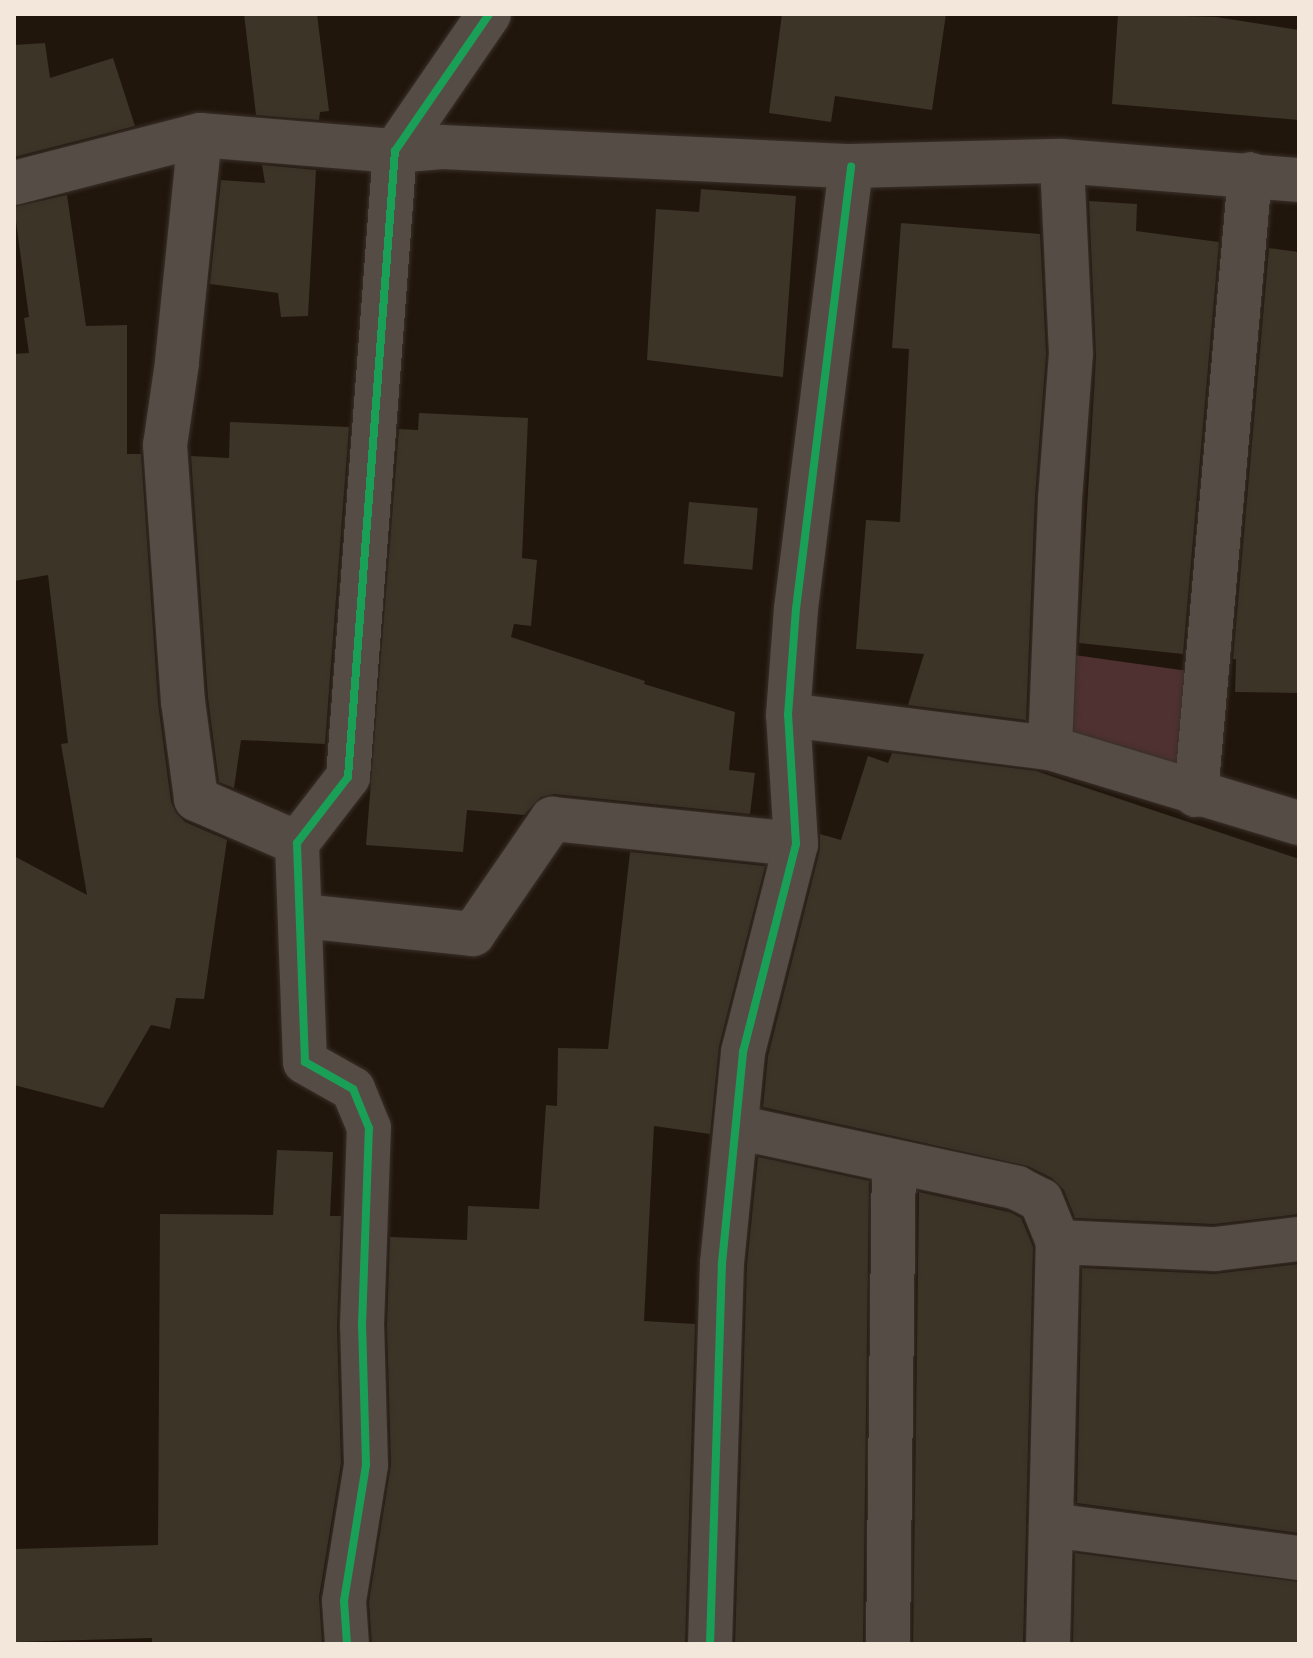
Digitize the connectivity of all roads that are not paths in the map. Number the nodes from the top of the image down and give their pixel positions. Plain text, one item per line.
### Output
1 (489, 14) edge
2 (200, 135) junction
3 (395, 151) junction
4 (1062, 161) junction
5 (851, 166) junction
6 (1250, 174) junction
7 (1299, 180) edge
8 (14, 183) edge
9 (788, 715) junction
10 (1050, 748) junction
11 (1196, 795) junction
12 (1299, 823) edge
13 (297, 843) junction
14 (796, 844) junction
15 (302, 916) junction
16 (736, 1127) junction
17 (894, 1162) junction
18 (1299, 1239) edge
19 (1058, 1242) junction
20 (1051, 1525) junction
21 (1299, 1558) edge
22 (347, 1644) edge
23 (710, 1644) edge
24 (888, 1644) edge
25 (1048, 1644) edge

1 - 3 street
2 - 3 street
2 - 8 street
2 - 13 street
3 - 5 street
3 - 13 street
4 - 5 street
4 - 6 street
4 - 10 street
5 - 9 street
6 - 7 street
6 - 11 street
9 - 10 street
9 - 14 street
10 - 11 street
11 - 12 street
13 - 15 street
14 - 15 street
14 - 16 street
15 - 22 street
16 - 17 street
16 - 23 street
17 - 19 street
17 - 24 street
18 - 19 street
19 - 20 street
20 - 21 street
20 - 25 street

